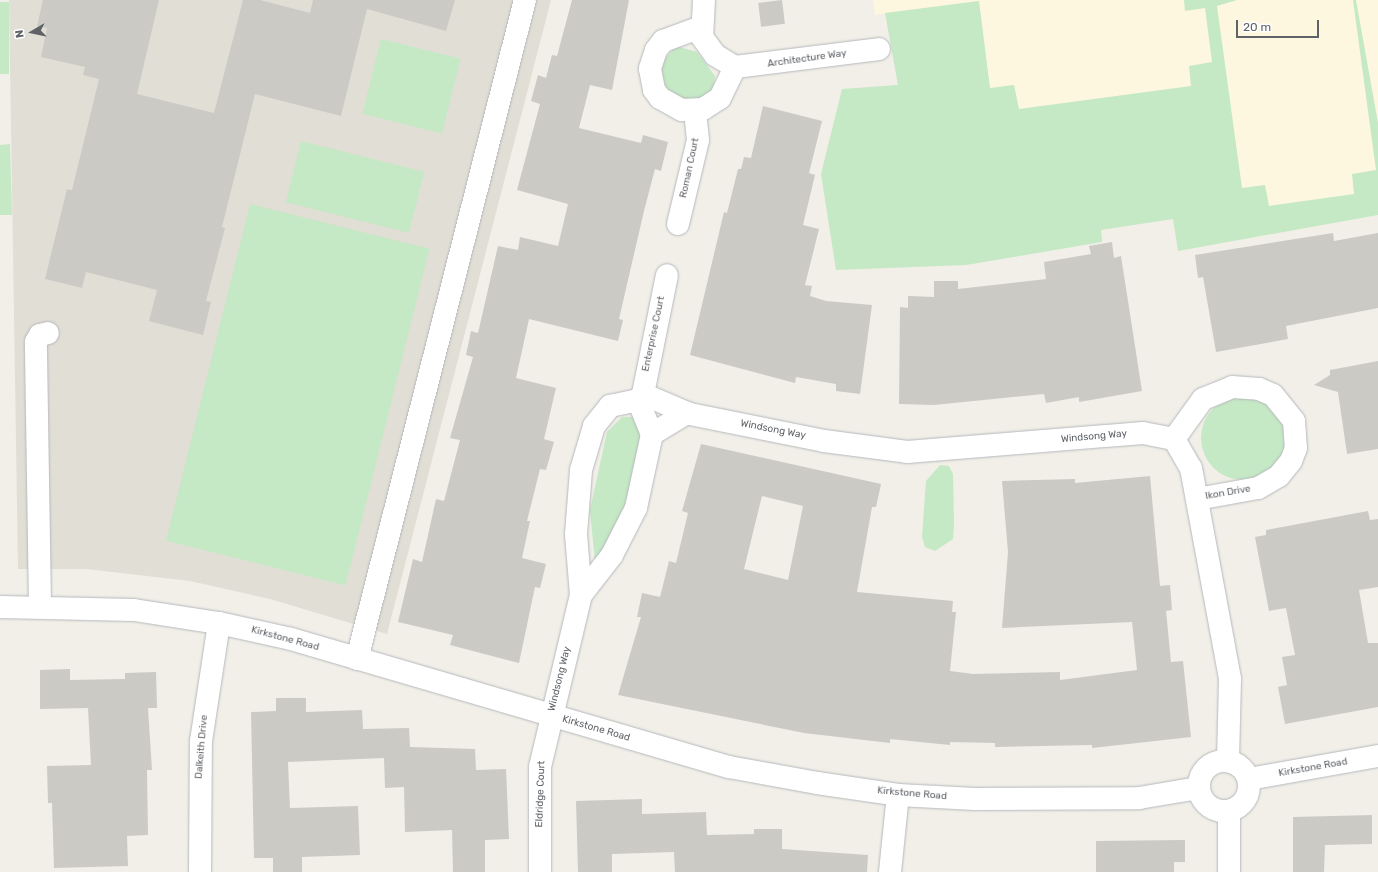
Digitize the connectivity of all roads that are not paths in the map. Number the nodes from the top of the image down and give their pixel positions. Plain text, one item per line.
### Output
1 (525, 0) edge
2 (704, 0) edge
3 (701, 27) junction
4 (879, 49) dead end
5 (735, 67) junction
6 (695, 111) junction
7 (678, 224) dead end
8 (666, 275) dead end
9 (48, 333) dead end
10 (640, 397) junction
11 (687, 413) junction
12 (652, 434) junction
13 (1174, 439) junction
14 (1197, 499) junction
15 (581, 595) junction
16 (40, 606) junction
17 (0, 607) edge
18 (219, 623) junction
19 (357, 659) junction
20 (551, 717) junction
21 (1378, 756) edge
22 (1228, 760) junction
23 (1249, 779) junction
24 (1199, 788) junction
25 (898, 795) junction
26 (1229, 811) junction
27 (200, 872) edge
28 (540, 872) edge
29 (890, 872) edge
30 (1229, 872) edge

1 - 19 street
2 - 3 street
3 - 5 street
3 - 6 street
4 - 5 street, Architecture Way
5 - 6 street
6 - 7 street, Roman Court
8 - 10 street, Enterprise Court
9 - 16 street
10 - 11 street, Windsong Way
10 - 12 street
10 - 15 street, Windsong Way
11 - 12 street
11 - 13 street, Windsong Way
12 - 15 street, Windsong Way
13 - 14 street
13 - 14 street, Ikon Drive
14 - 22 street
15 - 20 street, Windsong Way
16 - 17 street, Kirkstone Road
16 - 18 street, Kirkstone Road
18 - 19 street, Kirkstone Road
18 - 27 street, Dalkeith Drive
19 - 20 street, Kirkstone Road
20 - 25 street, Kirkstone Road
20 - 28 street, Eldridge Court
21 - 23 street, Kirkstone Road
22 - 23 street
22 - 24 street
23 - 26 street
24 - 25 street, Kirkstone Road
24 - 26 street
25 - 29 street
26 - 30 street

